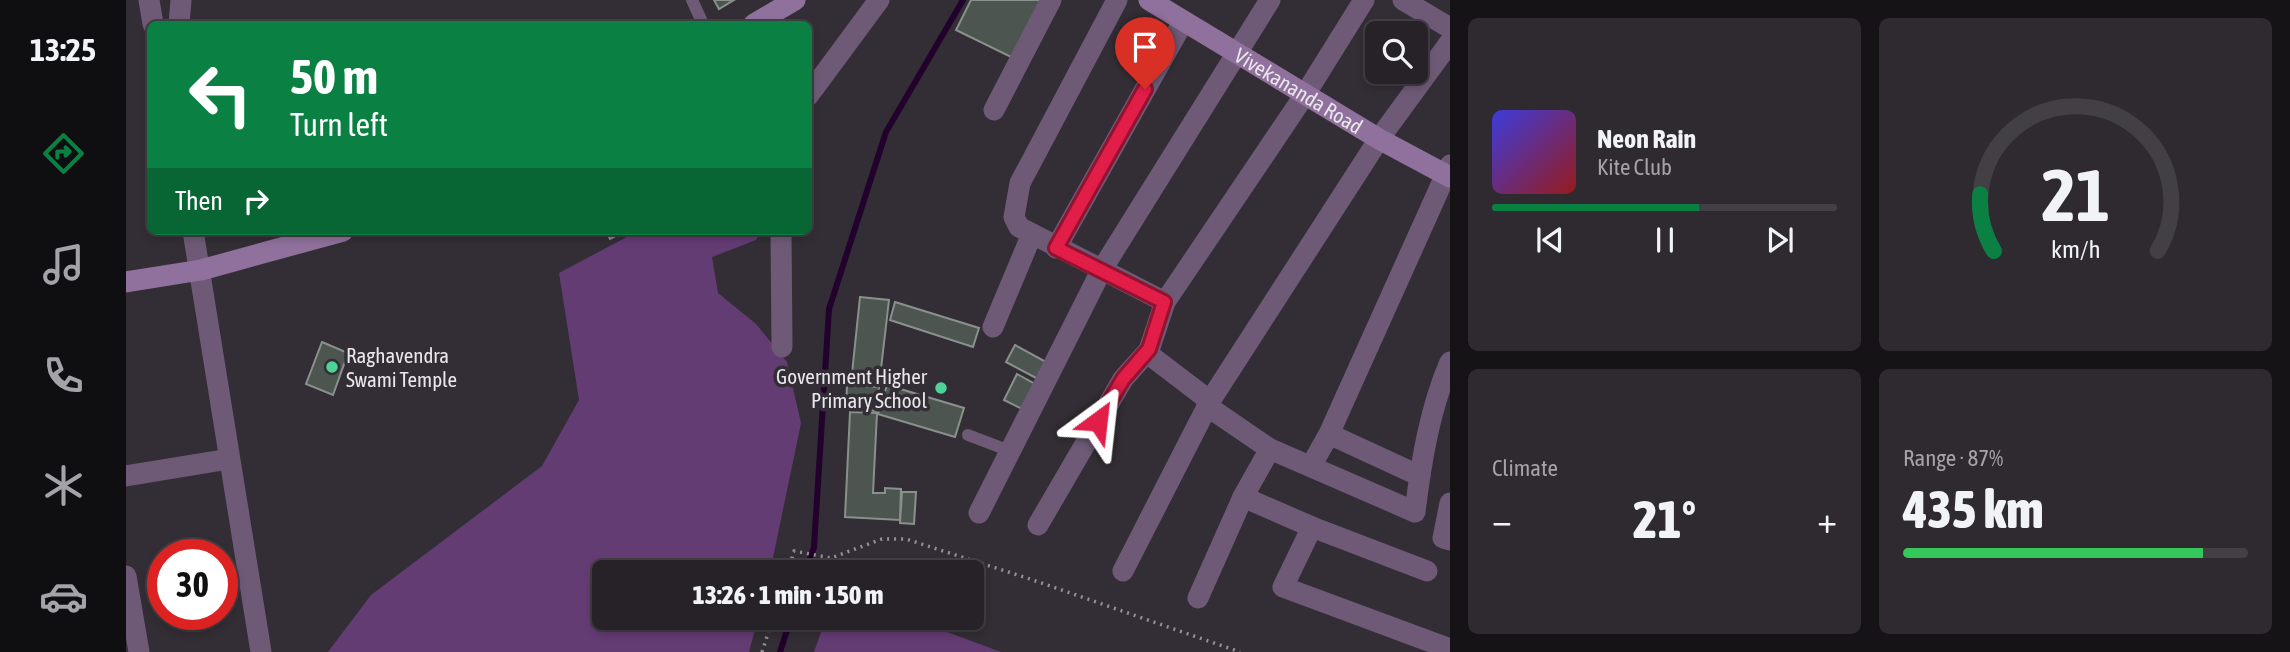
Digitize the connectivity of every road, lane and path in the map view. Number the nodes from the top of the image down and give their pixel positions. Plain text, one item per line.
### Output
1 (149, 0) edge
2 (181, 0) edge
3 (691, 0) edge
4 (795, 0) edge
5 (879, 0) edge
6 (1051, 0) edge
7 (1117, 0) edge
8 (1270, 0) edge
9 (1364, 0) edge
10 (1403, 0) edge
11 (1158, 2) edge
12 (764, 13) edge
13 (152, 21) edge
14 (179, 21) edge
15 (702, 21) edge
16 (1183, 22) junction
17 (1450, 28) edge
18 (1450, 42) edge
19 (1236, 51) junction
20 (812, 91) edge
21 (1306, 93) junction
22 (994, 110) dead end
23 (1379, 139) junction
24 (1448, 172) edge
25 (1032, 234) junction
26 (194, 235) edge
27 (328, 235) edge
28 (781, 235) edge
29 (1056, 248) junction
30 (201, 270) junction
31 (1101, 271) junction
32 (126, 282) edge
33 (1164, 302) junction
34 (993, 327) dead end
35 (782, 347) dead end
36 (1147, 353) junction
37 (1450, 362) edge
38 (1208, 403) junction
39 (1441, 428) edge
40 (1329, 434) junction
41 (968, 435) dead end
42 (1270, 449) junction
43 (1010, 451) junction
44 (229, 458) junction
45 (1311, 466) junction
46 (126, 476) edge
47 (1420, 477) junction
48 (1243, 497) junction
49 (1450, 503) edge
50 (979, 513) dead end
51 (1038, 525) dead end
52 (1312, 527) junction
53 (1450, 540) edge
54 (791, 560) edge
55 (970, 560) edge
56 (984, 565) edge
57 (1123, 571) dead end
58 (1427, 571) dead end
59 (126, 576) edge
60 (1198, 598) dead end
61 (769, 630) edge
62 (1450, 649) edge
63 (139, 652) edge
64 (261, 652) edge
65 (762, 652) edge
66 (1240, 652) edge

1 - 13 street
2 - 14 street
3 - 15 lane
4 - 12 street
5 - 20 street
6 - 22 street
7 - 25 street
8 - 19 street
9 - 21 street
10 - 17 street
11 - 16 street, Vivekananda Road
16 - 19 street, Vivekananda Road
16 - 29 street
18 - 23 street
19 - 21 street, Vivekananda Road
19 - 31 street
21 - 23 street, Vivekananda Road
21 - 33 street
23 - 24 street, Vivekananda Road
23 - 38 street
24 - 40 street
25 - 29 street
25 - 34 street
26 - 30 street
27 - 30 street
28 - 35 street
29 - 31 street
30 - 32 street
30 - 44 street
31 - 33 street
31 - 43 street
33 - 36 street
36 - 38 street
36 - 51 street
37 - 39 street
38 - 42 street
38 - 57 street
39 - 47 street
40 - 45 street
40 - 47 street
41 - 43 lane
42 - 45 street
42 - 48 street
43 - 50 street
44 - 46 street
44 - 64 street
45 - 47 street
48 - 52 street
48 - 60 street
49 - 53 street
52 - 58 street
52 - 62 street
54 - 55 path
56 - 66 path
59 - 63 street
61 - 65 path

